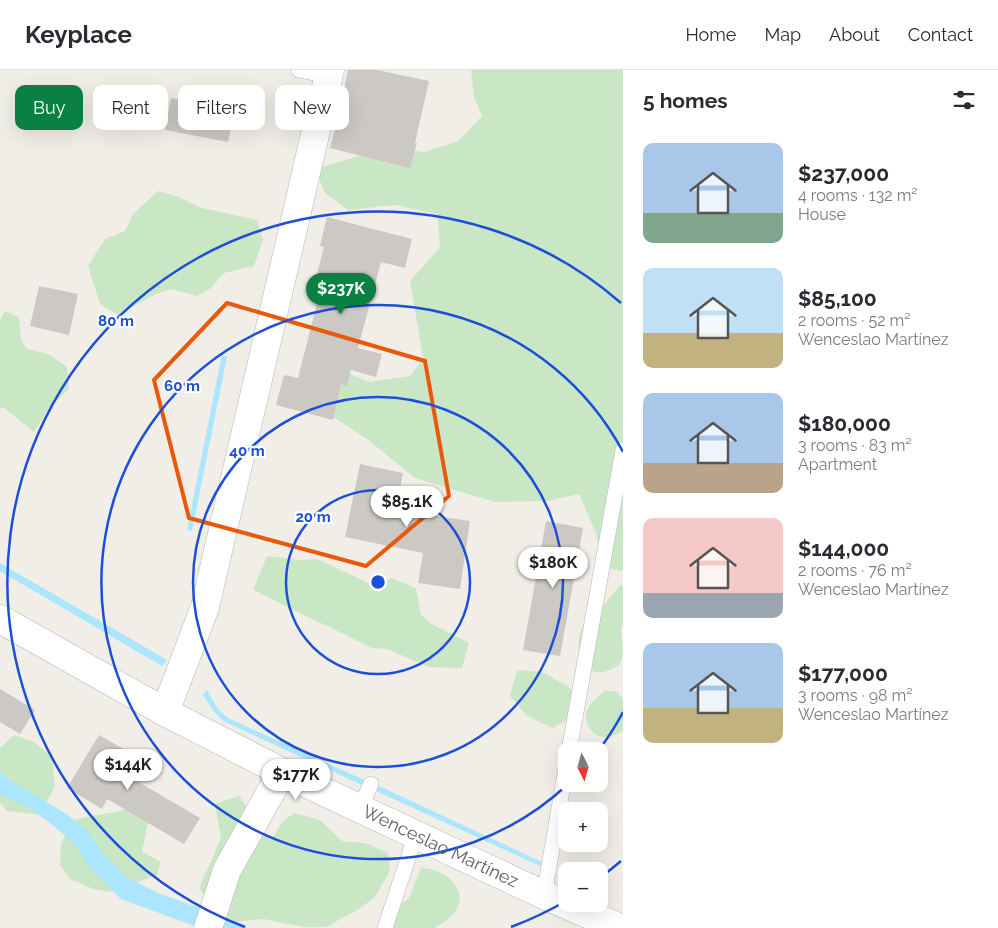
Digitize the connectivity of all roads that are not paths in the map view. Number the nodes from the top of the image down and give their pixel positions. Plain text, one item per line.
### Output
1 (299, 70) edge
2 (330, 73) edge
3 (623, 450) edge
4 (0, 619) edge
5 (165, 712) junction
6 (571, 742) edge
7 (282, 772) junction
8 (562, 792) edge
9 (416, 834) junction
10 (544, 895) junction
11 (208, 928) edge
12 (385, 928) edge
13 (620, 928) edge

1 - 2 lane
2 - 5 street
3 - 6 lane
4 - 5 street, Wenceslao Martínez
5 - 7 street, Wenceslao Martínez
7 - 9 street, Wenceslao Martínez
7 - 11 street
8 - 10 lane
9 - 10 street, Wenceslao Martínez
9 - 12 lane
10 - 13 street, Wenceslao Martínez

